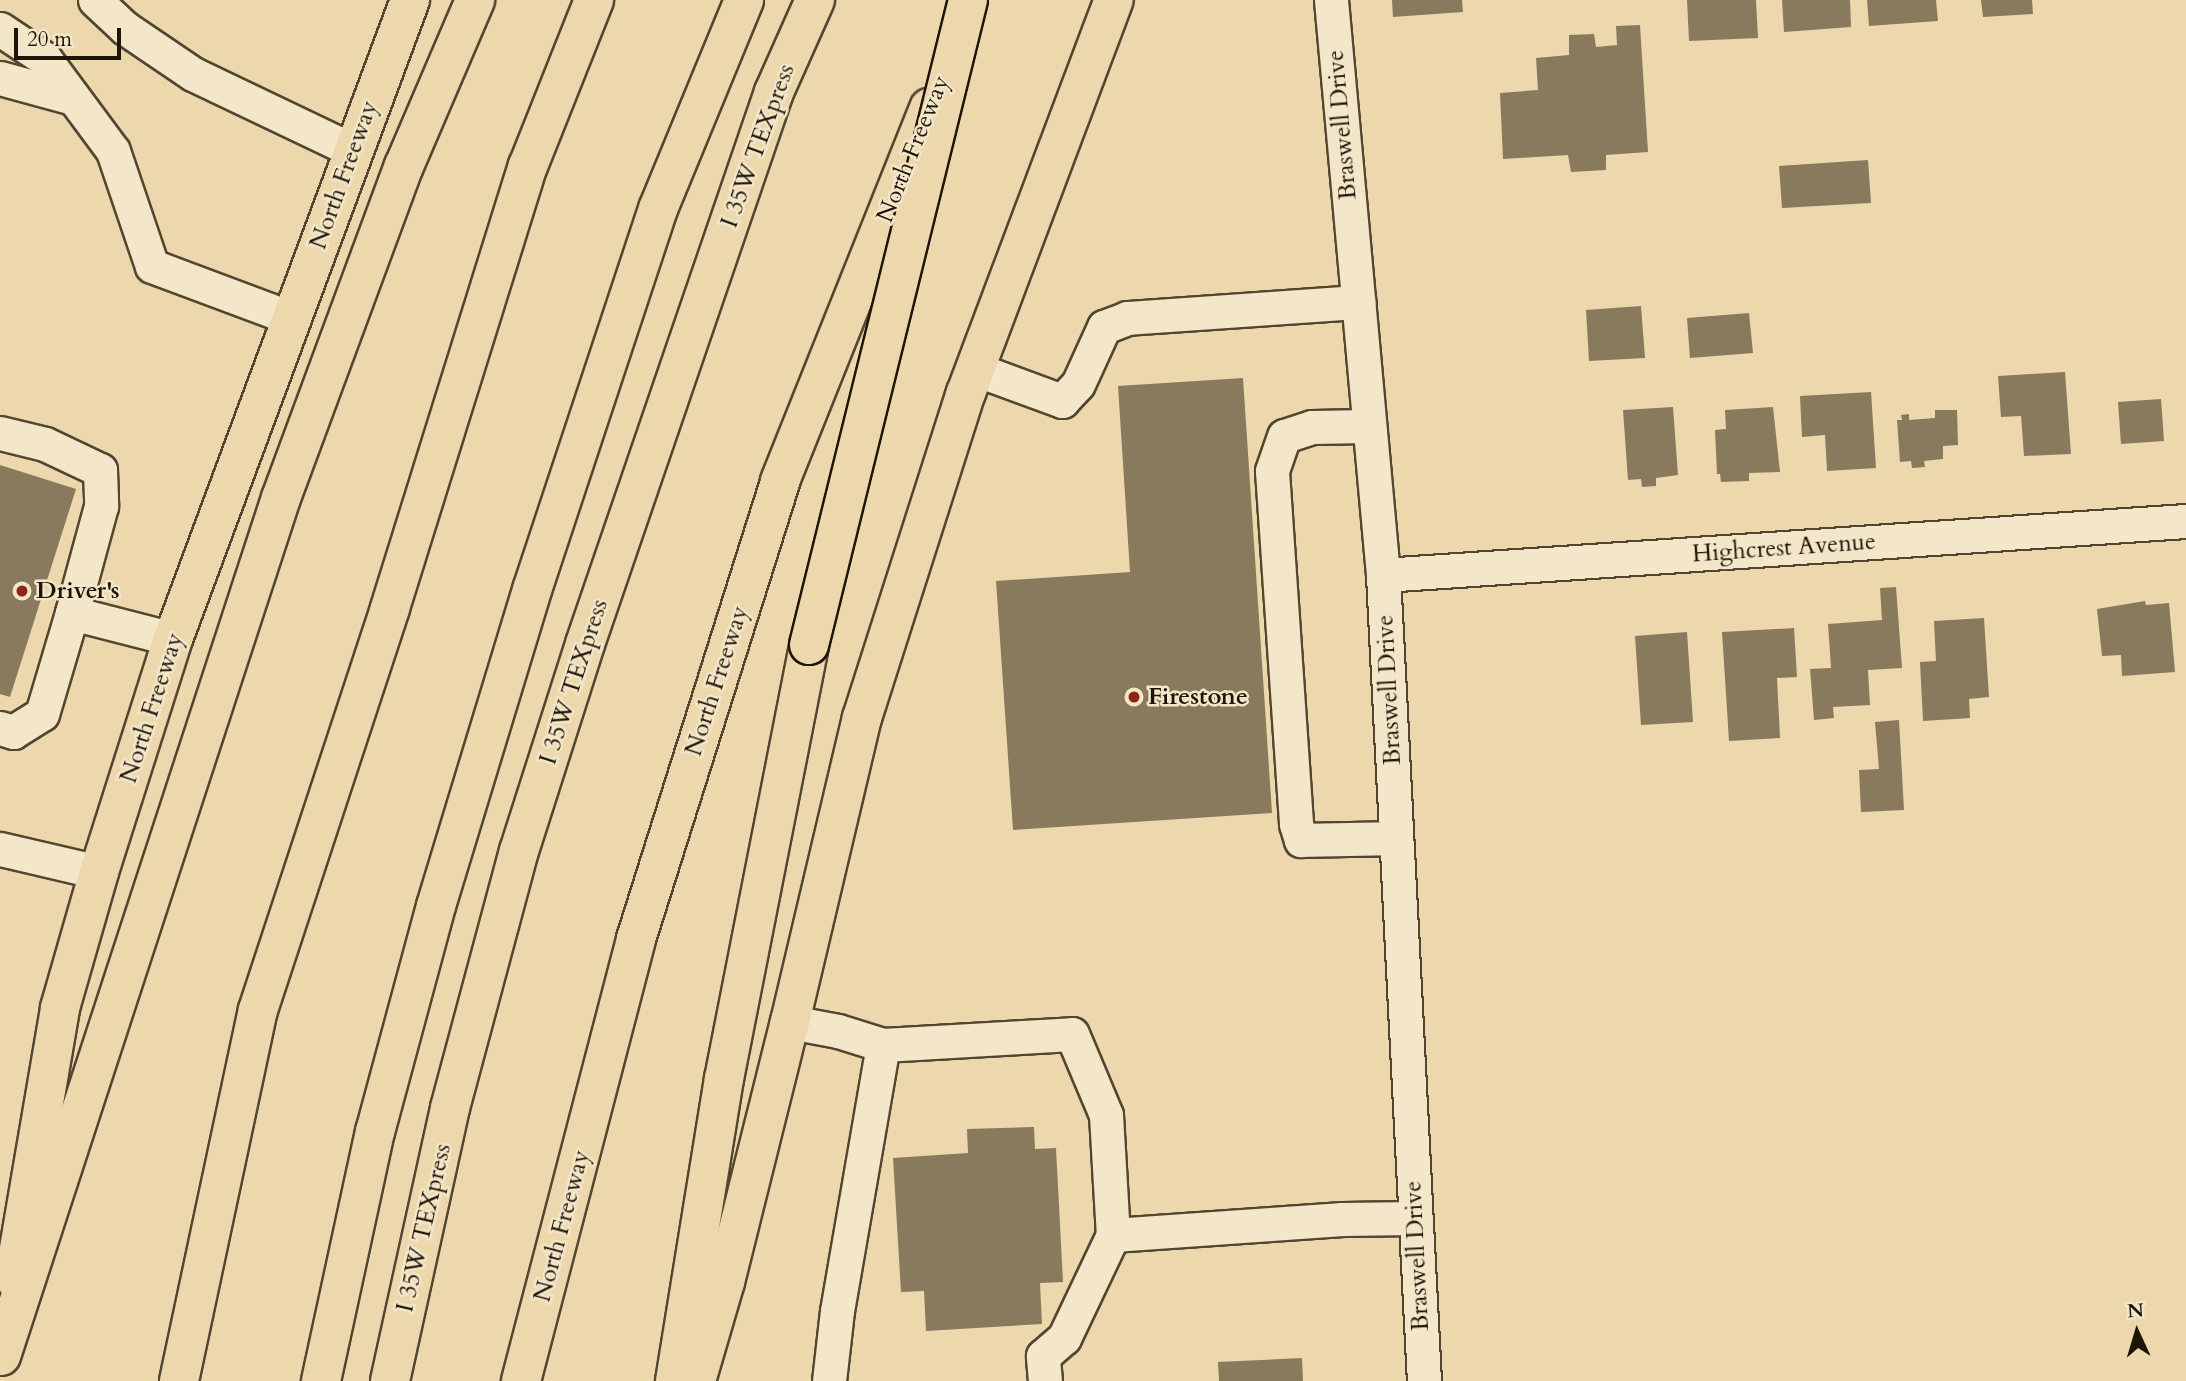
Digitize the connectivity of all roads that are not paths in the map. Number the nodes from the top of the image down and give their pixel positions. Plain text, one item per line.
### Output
1 (94, 0) edge
2 (410, 0) edge
3 (474, 0) edge
4 (594, 0) edge
5 (744, 0) edge
6 (815, 0) edge
7 (970, 0) edge
8 (1114, 0) edge
9 (1331, 0) edge
10 (130, 14) edge
11 (0, 29) edge
12 (0, 78) edge
13 (73, 98) junction
14 (352, 150) junction
15 (1358, 302) junction
16 (291, 318) junction
17 (975, 369) junction
18 (1369, 426) junction
19 (0, 433) edge
20 (2186, 521) edge
21 (1383, 575) junction
22 (72, 613) junction
23 (173, 639) junction
24 (0, 728) edge
25 (1396, 838) junction
26 (0, 849) edge
27 (99, 872) junction
28 (790, 1022) junction
29 (883, 1045) junction
30 (1415, 1218) junction
31 (1112, 1235) junction
32 (0, 1358) edge
33 (179, 1381) edge
34 (321, 1381) edge
35 (390, 1381) edge
36 (521, 1381) edge
37 (675, 1381) edge
38 (696, 1381) edge
39 (829, 1381) edge
40 (1045, 1381) edge
41 (1424, 1381) edge

1 - 10 street
2 - 14 main road, North Freeway
3 - 32 main road
4 - 33 main road
5 - 34 main road
6 - 35 main road, I 35W TEXpress
7 - 36 main road, North Freeway
7 - 37 main road, bridge
8 - 17 main road
9 - 15 street, Braswell Drive
10 - 14 street
11 - 13 street
12 - 13 street
13 - 16 street
14 - 16 main road, North Freeway
15 - 17 street
15 - 18 street, Braswell Drive
16 - 23 main road, North Freeway
17 - 28 main road
18 - 21 street, Braswell Drive
18 - 25 street
19 - 22 street
20 - 21 street, Highcrest Avenue
21 - 25 street, Braswell Drive
22 - 23 street
22 - 24 street
23 - 27 main road, North Freeway
25 - 30 street, Braswell Drive
26 - 27 street
27 - 32 main road, North Freeway
28 - 29 street
28 - 38 main road
29 - 31 street
29 - 39 street
30 - 31 street
30 - 41 street, Braswell Drive
31 - 40 street

